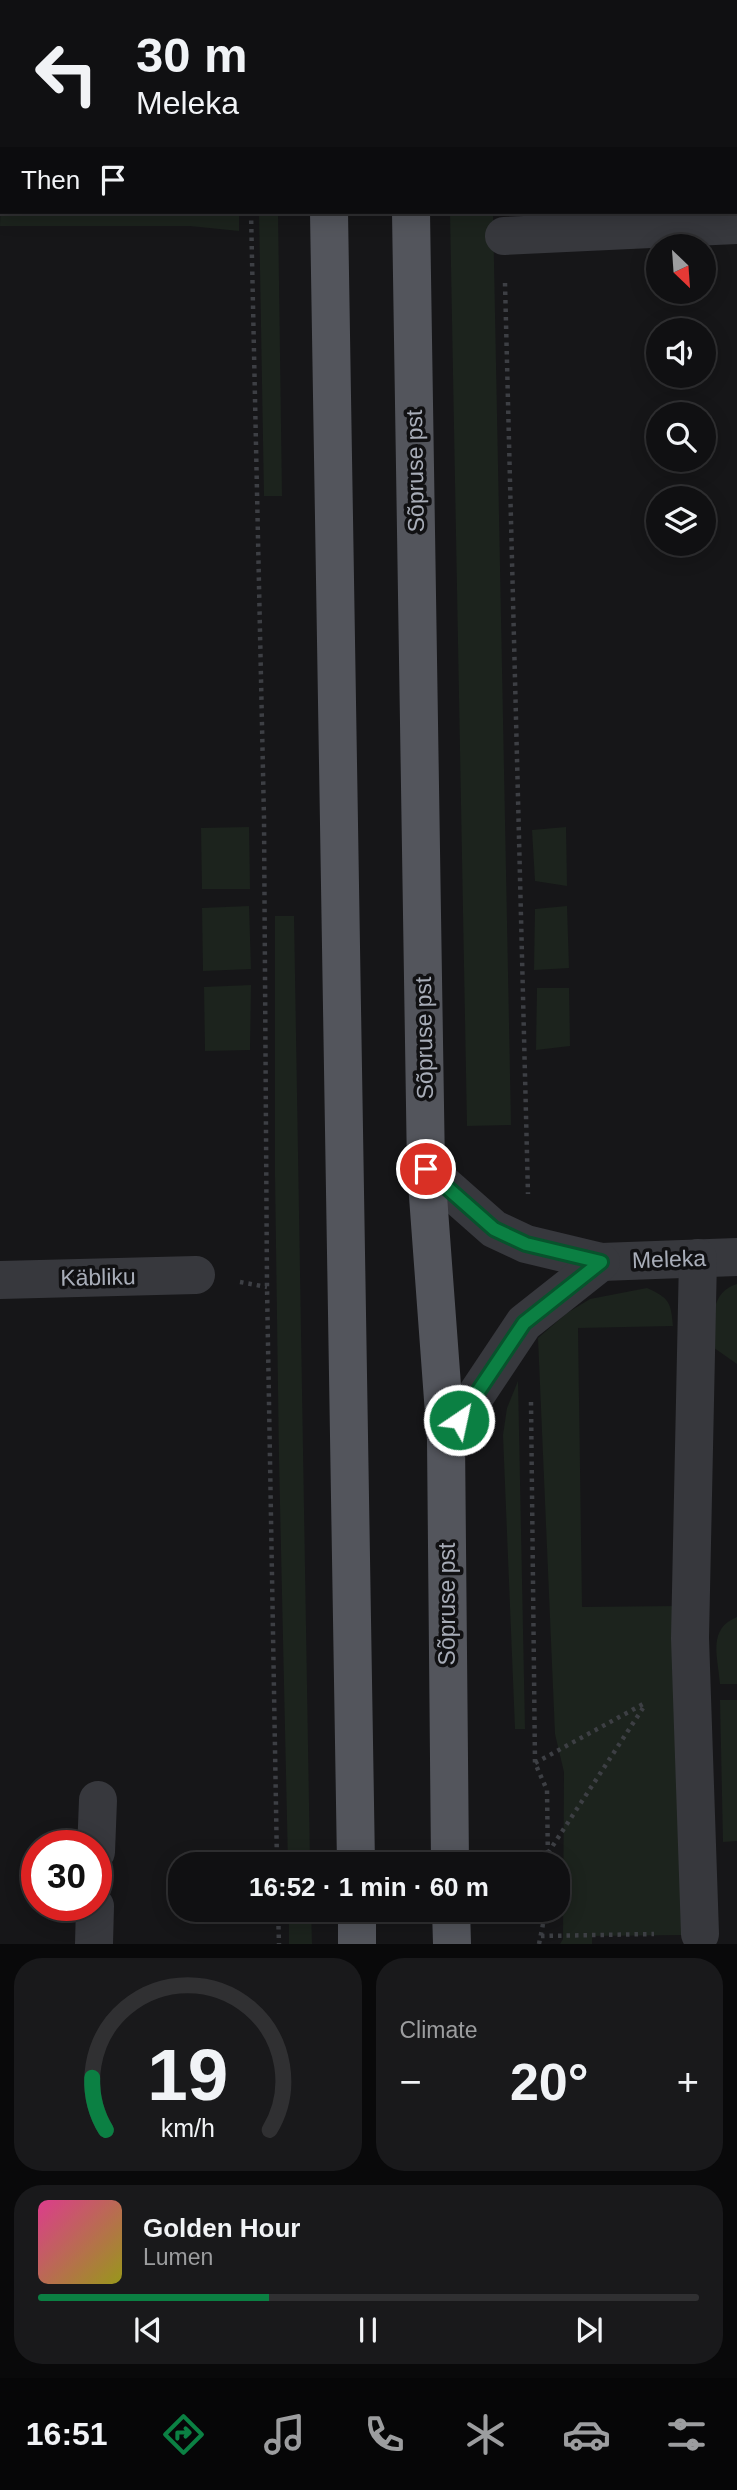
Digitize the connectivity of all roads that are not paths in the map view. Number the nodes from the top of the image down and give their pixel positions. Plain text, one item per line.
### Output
1 (329, 214) edge
2 (411, 214) edge
3 (737, 225) edge
4 (504, 236) road end
5 (426, 1169) junction
6 (737, 1257) edge
7 (698, 1258) junction
8 (601, 1262) junction
9 (196, 1275) dead end
10 (0, 1280) edge
11 (446, 1440) junction
12 (98, 1800) dead end
13 (97, 1830) edge
14 (356, 1852) edge
15 (450, 1852) edge
16 (95, 1921) edge
17 (357, 1922) edge
18 (451, 1922) edge
19 (700, 1934) road end
20 (94, 1944) edge
21 (357, 1944) edge
22 (452, 1944) edge

1 - 14 main road
2 - 5 main road, Sõpruse pst
3 - 4 street
5 - 8 street, Meleka
5 - 11 main road, Sõpruse pst
6 - 7 street, Meleka
7 - 8 street, Meleka
7 - 19 street
8 - 11 street, Meleka
9 - 10 street, Käbliku
11 - 15 main road, Sõpruse pst
12 - 13 street
16 - 20 street
17 - 21 main road
18 - 22 main road

